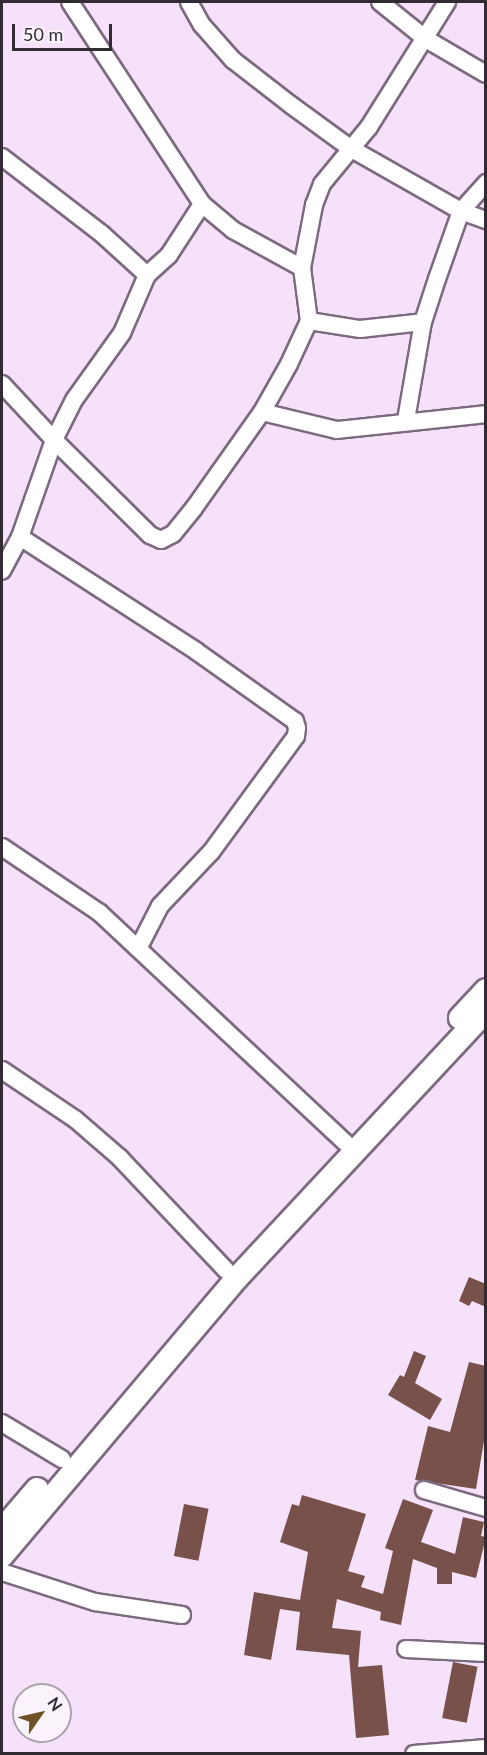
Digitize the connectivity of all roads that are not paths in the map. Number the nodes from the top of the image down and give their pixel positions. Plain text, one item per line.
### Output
1 (70, 2) edge
2 (189, 2) edge
3 (380, 2) edge
4 (447, 2) edge
5 (426, 39) junction
6 (486, 74) edge
7 (350, 148) junction
8 (2, 157) edge
9 (486, 183) edge
10 (202, 204) junction
11 (461, 211) junction
12 (486, 220) edge
13 (302, 268) junction
14 (147, 275) junction
15 (309, 321) junction
16 (423, 322) junction
17 (2, 384) edge
18 (262, 412) junction
19 (486, 414) edge
20 (406, 420) junction
21 (54, 440) junction
22 (20, 537) junction
23 (2, 571) edge
24 (2, 847) edge
25 (138, 949) junction
26 (486, 990) edge
27 (486, 1011) edge
28 (2, 1070) edge
29 (346, 1143) junction
30 (226, 1270) junction
31 (2, 1423) edge
32 (62, 1460) junction
33 (424, 1490) dead end
34 (486, 1508) edge
35 (2, 1530) edge
36 (2, 1556) edge
37 (2, 1572) edge
38 (182, 1615) dead end
39 (406, 1649) dead end
40 (486, 1653) edge
41 (486, 1748) edge
42 (414, 1754) edge

1 - 10 street
2 - 7 street
3 - 5 street
4 - 5 street
5 - 6 street
5 - 7 street
7 - 11 street
7 - 13 street
8 - 14 street
9 - 11 street
10 - 13 street
10 - 14 street
11 - 12 street
11 - 16 street
13 - 15 street
14 - 21 street
15 - 16 street
15 - 18 street
16 - 20 street
17 - 21 street
18 - 20 street
18 - 21 street
19 - 20 street
21 - 22 street
22 - 23 street
22 - 25 street
24 - 25 street
25 - 29 street
26 - 29 main road
27 - 36 main road
28 - 30 street
29 - 30 main road
30 - 32 main road
31 - 32 street
32 - 35 main road
33 - 34 street
37 - 38 street
39 - 40 street
41 - 42 street

